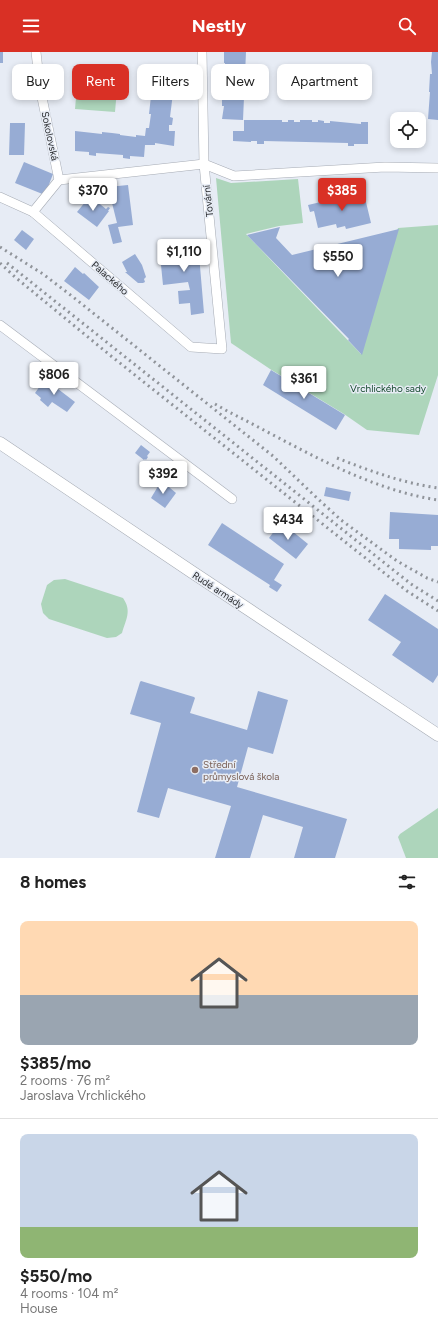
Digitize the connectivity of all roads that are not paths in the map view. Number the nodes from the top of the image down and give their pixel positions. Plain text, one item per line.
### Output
1 (36, 52) edge
2 (202, 52) edge
3 (204, 164) junction
4 (438, 168) edge
5 (59, 180) junction
6 (0, 197) edge
7 (33, 212) junction
8 (0, 325) edge
9 (222, 350) joint
10 (0, 443) edge
11 (232, 499) dead end
12 (438, 735) edge

1 - 5 street, Sokolovská
2 - 3 street, Tovární
3 - 4 street
3 - 5 street
3 - 9 street, Tovární
5 - 7 street
6 - 7 street, Palackého
7 - 9 street, Palackého
8 - 11 street
10 - 12 main road, Rudé armády

